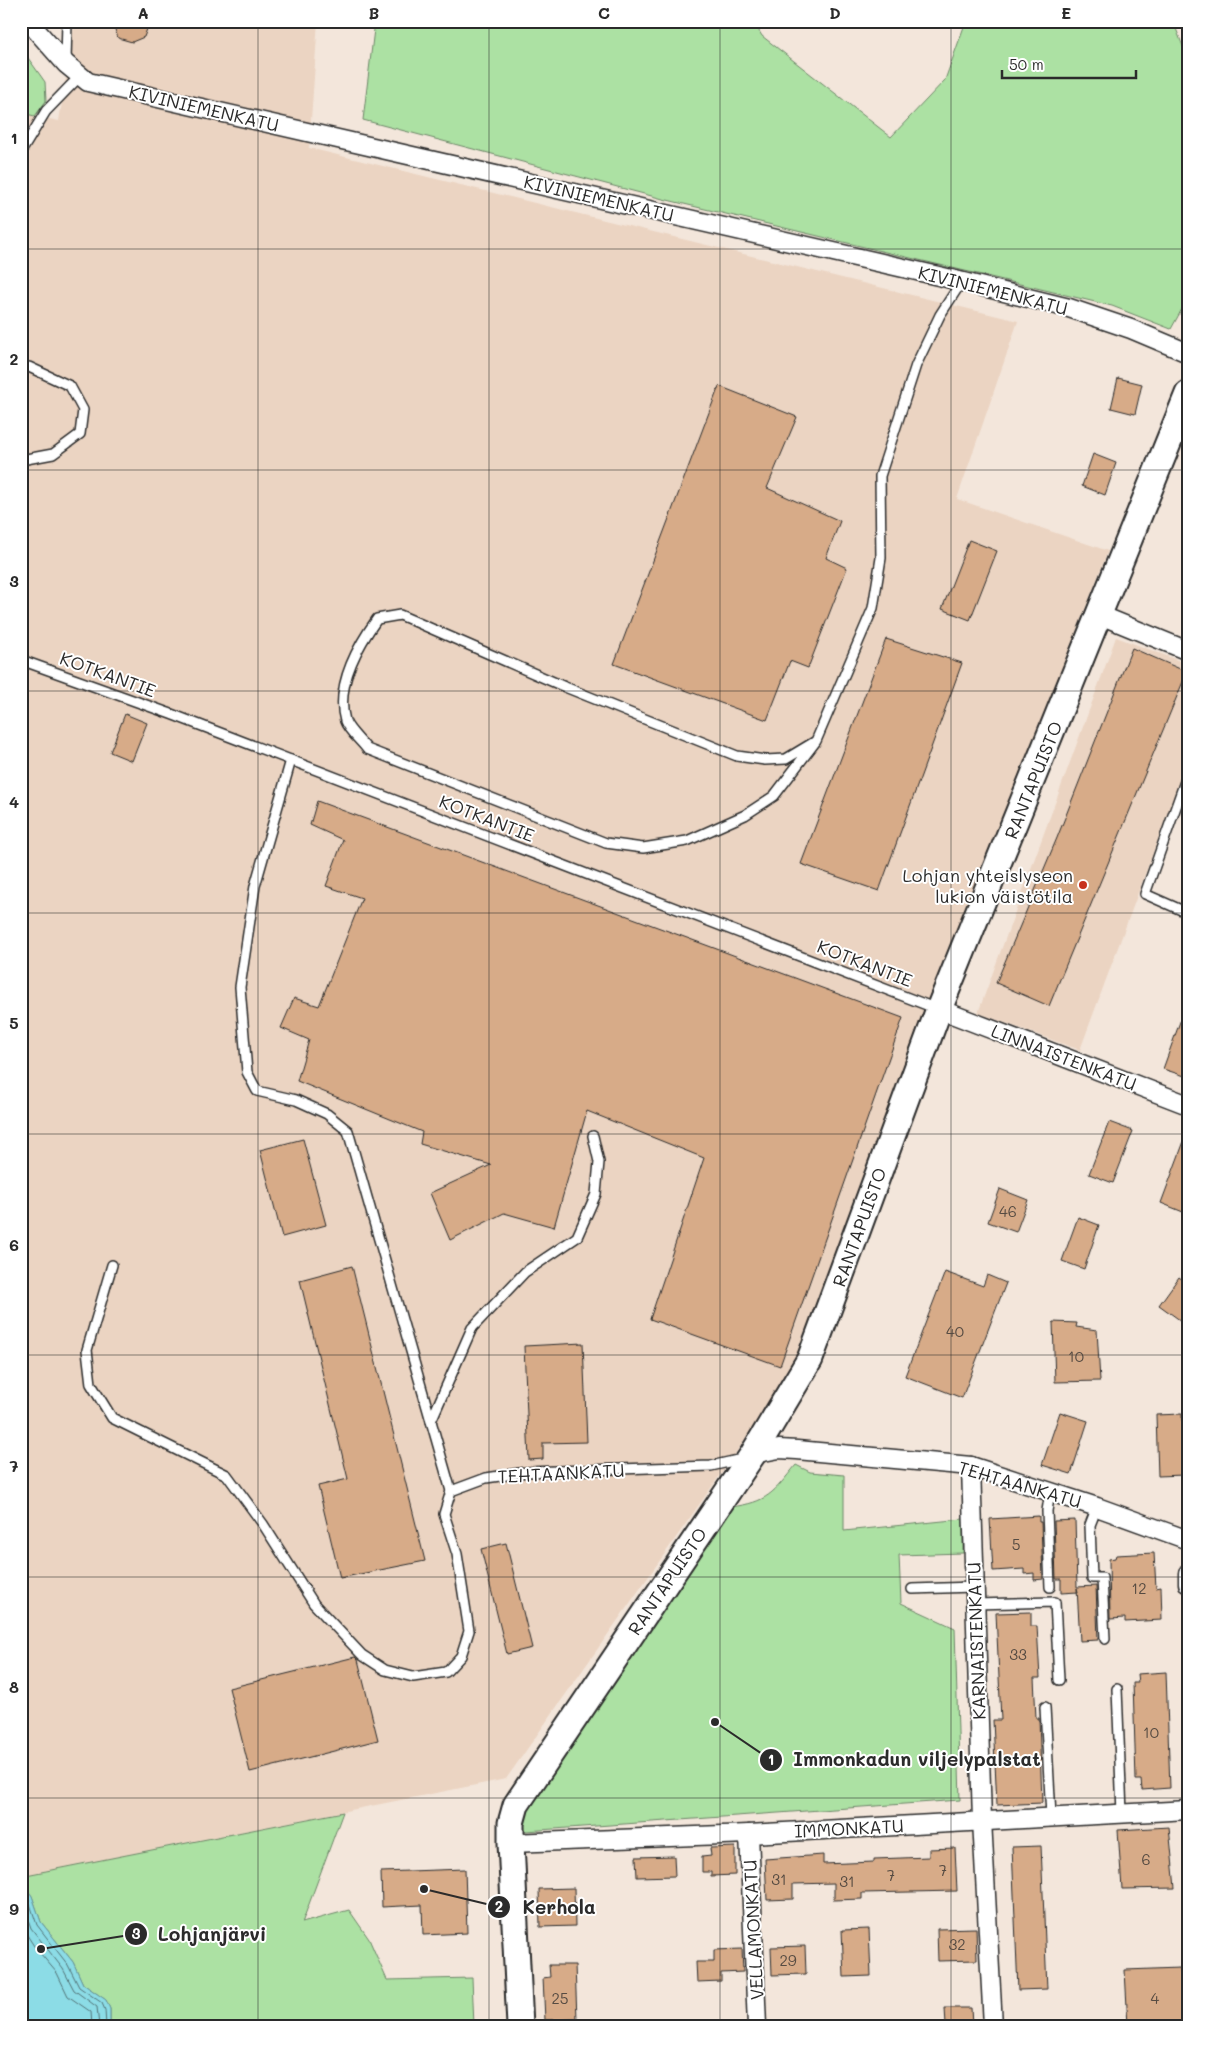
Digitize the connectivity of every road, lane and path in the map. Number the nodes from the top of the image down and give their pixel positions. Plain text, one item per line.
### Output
1 (28, 21) edge
2 (68, 21) edge
3 (66, 64) junction
4 (80, 76) junction
5 (21, 152) edge
6 (962, 281) junction
7 (1188, 353) edge
8 (29, 368) dead end
9 (1188, 394) edge
10 (21, 460) edge
11 (1100, 615) junction
12 (1188, 651) edge
13 (21, 660) edge
14 (816, 741) junction
15 (291, 760) junction
16 (1188, 773) edge
17 (1188, 912) edge
18 (939, 1009) junction
19 (1188, 1105) edge
20 (593, 1136) dead end
21 (112, 1265) dead end
22 (431, 1421) junction
23 (753, 1454) junction
24 (971, 1466) junction
25 (450, 1491) junction
26 (1050, 1492) junction
27 (1096, 1507) junction
28 (1188, 1540) edge
29 (1188, 1573) edge
30 (1188, 1584) edge
31 (1050, 1587) dead end
32 (912, 1589) dead end
33 (975, 1596) junction
34 (1105, 1638) dead end
35 (1060, 1680) dead end
36 (1117, 1689) dead end
37 (1045, 1707) dead end
38 (1188, 1810) edge
39 (1122, 1813) junction
40 (1051, 1816) junction
41 (982, 1820) junction
42 (749, 1834) junction
43 (511, 1843) junction
44 (520, 2026) edge
45 (757, 2026) edge
46 (993, 2026) edge

1 - 3 street, KIVINIEMENKATU
2 - 3 lane
3 - 4 street, KIVINIEMENKATU
4 - 5 lane
4 - 6 street, KIVINIEMENKATU
6 - 7 street, KIVINIEMENKATU
6 - 14 lane
8 - 10 lane
9 - 11 street, RANTAPUISTO
11 - 12 street
11 - 18 street, RANTAPUISTO
13 - 15 lane, KOTKANTIE
14 - 14 lane
15 - 18 lane, KOTKANTIE
15 - 22 lane
16 - 17 lane
18 - 19 street, LINNAISTENKATU
18 - 23 street, RANTAPUISTO
20 - 22 lane
21 - 25 lane
22 - 25 lane
23 - 24 street, TEHTAANKATU
23 - 25 lane, TEHTAANKATU
23 - 43 street, RANTAPUISTO
24 - 26 street, TEHTAANKATU
24 - 33 street, KARNAISTENKATU
26 - 27 street, TEHTAANKATU
26 - 31 lane
27 - 28 street, TEHTAANKATU
27 - 34 lane
29 - 30 street
32 - 33 lane
33 - 35 lane
33 - 41 street, KARNAISTENKATU
36 - 39 lane
37 - 40 lane
38 - 39 street, IMMONKATU
39 - 40 street, IMMONKATU
40 - 41 street, IMMONKATU
41 - 42 street, IMMONKATU
41 - 46 street, KARNAISTENKATU
42 - 43 street, IMMONKATU
42 - 45 street, VELLAMONKATU
43 - 44 street, RANTAPUISTO

